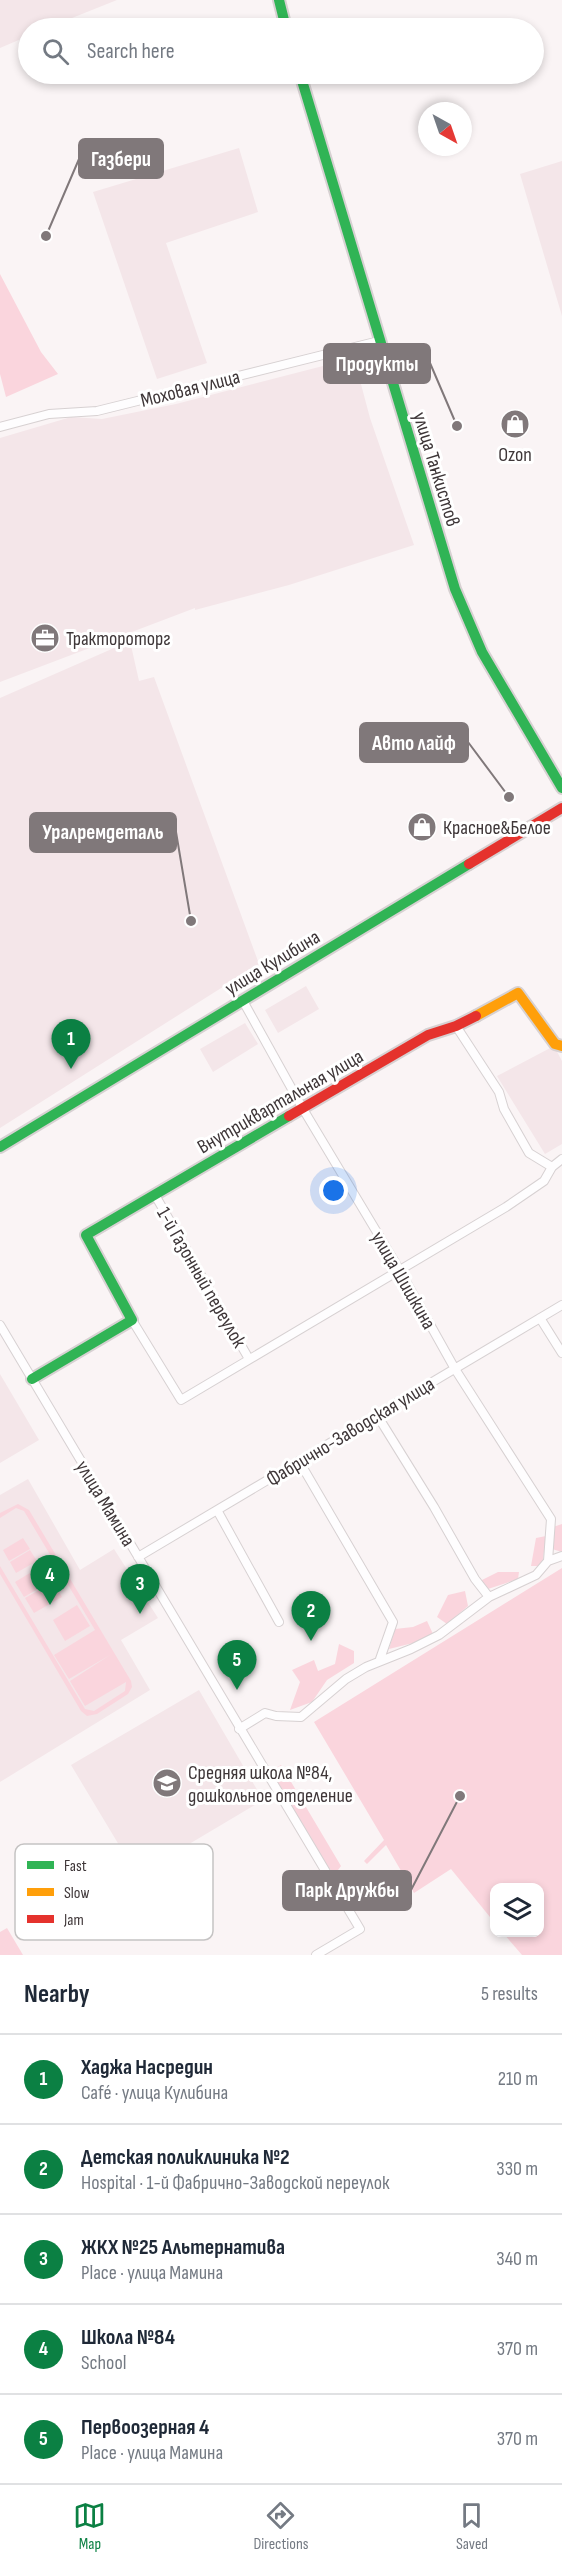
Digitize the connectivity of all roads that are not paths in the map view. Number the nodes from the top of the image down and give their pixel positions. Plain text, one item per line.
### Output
1 (283, 1) edge
2 (285, 18) edge
3 (303, 84) edge
4 (379, 341) junction
5 (0, 427) edge
6 (562, 788) edge
7 (562, 808) edge
8 (243, 1000) junction
9 (456, 1026) junction
10 (562, 1046) edge
11 (303, 1109) junction
12 (0, 1147) edge
13 (562, 1159) edge
14 (552, 1167) junction
15 (154, 1195) junction
16 (399, 1269) junction
17 (562, 1305) edge
18 (540, 1318) junction
19 (132, 1320) junction
20 (0, 1325) edge
21 (562, 1353) edge
22 (249, 1359) junction
23 (454, 1369) junction
24 (32, 1378) junction
25 (377, 1414) junction
26 (299, 1461) junction
27 (217, 1510) junction
28 (562, 1556) edge
29 (138, 1557) junction
30 (548, 1561) junction
31 (489, 1597) junction
32 (279, 1622) dead end
33 (380, 1659) junction
34 (239, 1729) junction
35 (316, 1955) edge

1 - 2 main road
3 - 4 main road, улица Танкистов
4 - 5 street, Моховая улица
4 - 6 main road, улица Танкистов
7 - 8 main road, улица Кулибина
8 - 11 street, улица Шишкина
8 - 12 main road, улица Кулибина
9 - 10 main road, Внутриквартальная улица
9 - 11 main road, Внутриквартальная улица
9 - 14 street
11 - 15 main road, Внутриквартальная улица
11 - 16 street, улица Шишкина
13 - 14 street, Внутриквартальная улица
14 - 16 street, Внутриквартальная улица
15 - 19 main road, Внутриквартальная улица
15 - 22 street, 1-й Газонный переулок
16 - 22 street, Внутриквартальная улица
16 - 23 street, улица Шишкина
17 - 18 street, Фабрично-Заводская улица
18 - 21 street
18 - 23 street, Фабрично-Заводская улица
19 - 22 street, Внутриквартальная улица
19 - 24 main road
20 - 24 street, улица Мамина
23 - 25 street, Фабрично-Заводская улица
23 - 30 street, улица Шишкина
24 - 29 street, улица Мамина
25 - 26 street, Фабрично-Заводская улица
25 - 31 street
26 - 27 street, Фабрично-Заводская улица
26 - 33 street
27 - 29 street, Фабрично-Заводская улица
27 - 32 street
28 - 30 street
29 - 34 street, улица Мамина
30 - 31 street
31 - 33 street
33 - 34 street
34 - 35 street, улица Мамина

